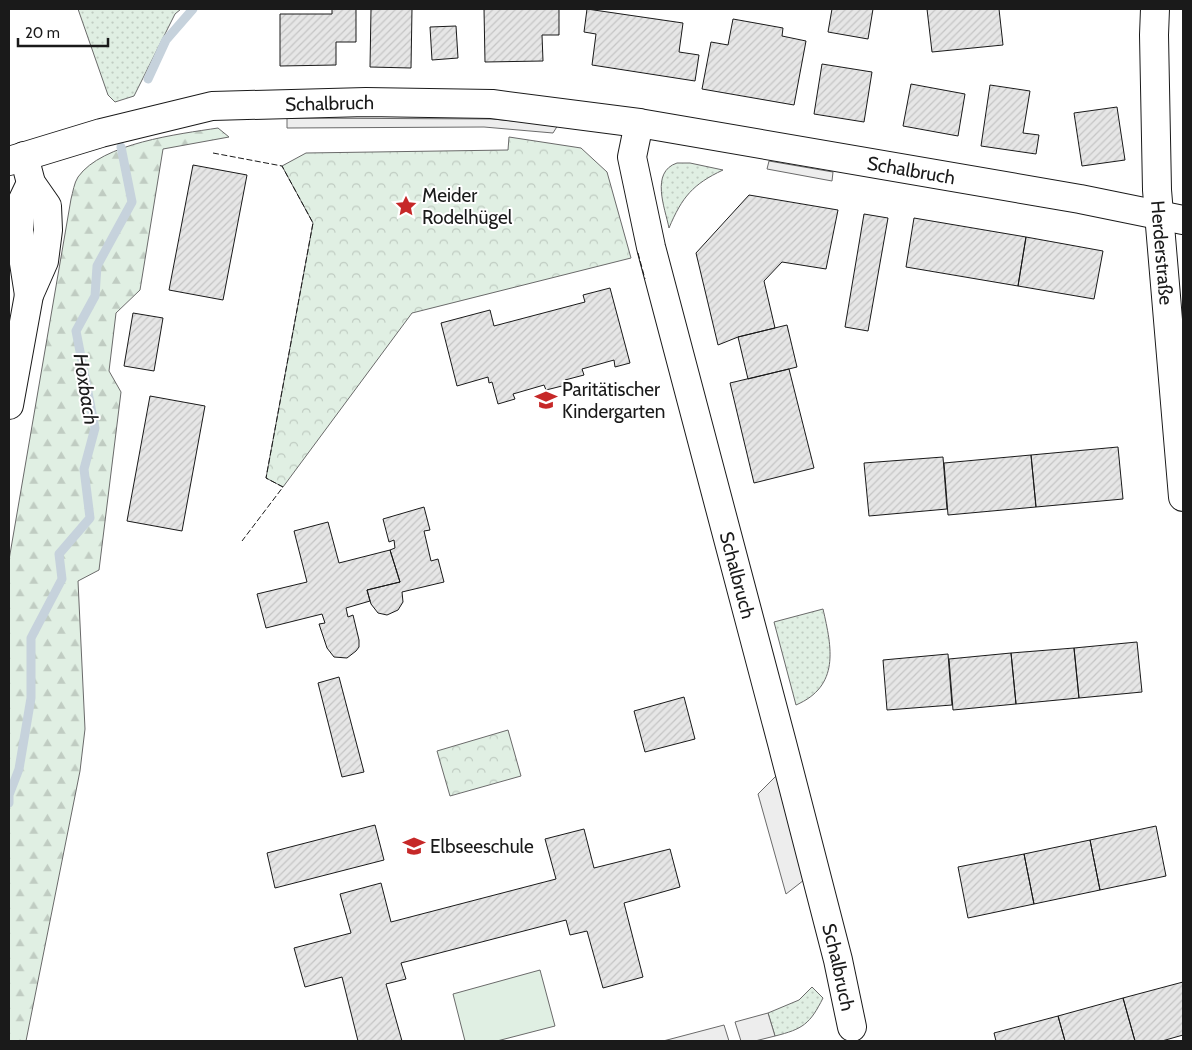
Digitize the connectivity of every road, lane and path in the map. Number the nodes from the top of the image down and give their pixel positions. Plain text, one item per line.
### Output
1 (1155, 9) edge
2 (639, 123) junction
3 (17, 159) edge
4 (1171, 218) edge
5 (9, 405) edge
6 (1183, 497) edge
7 (852, 1027) dead end

1 - 4 street, Herderstraße
2 - 3 street, Schalbruch
2 - 4 street, Schalbruch
2 - 7 street, Schalbruch
3 - 5 street, Schalbruch
4 - 6 street, Herderstraße

